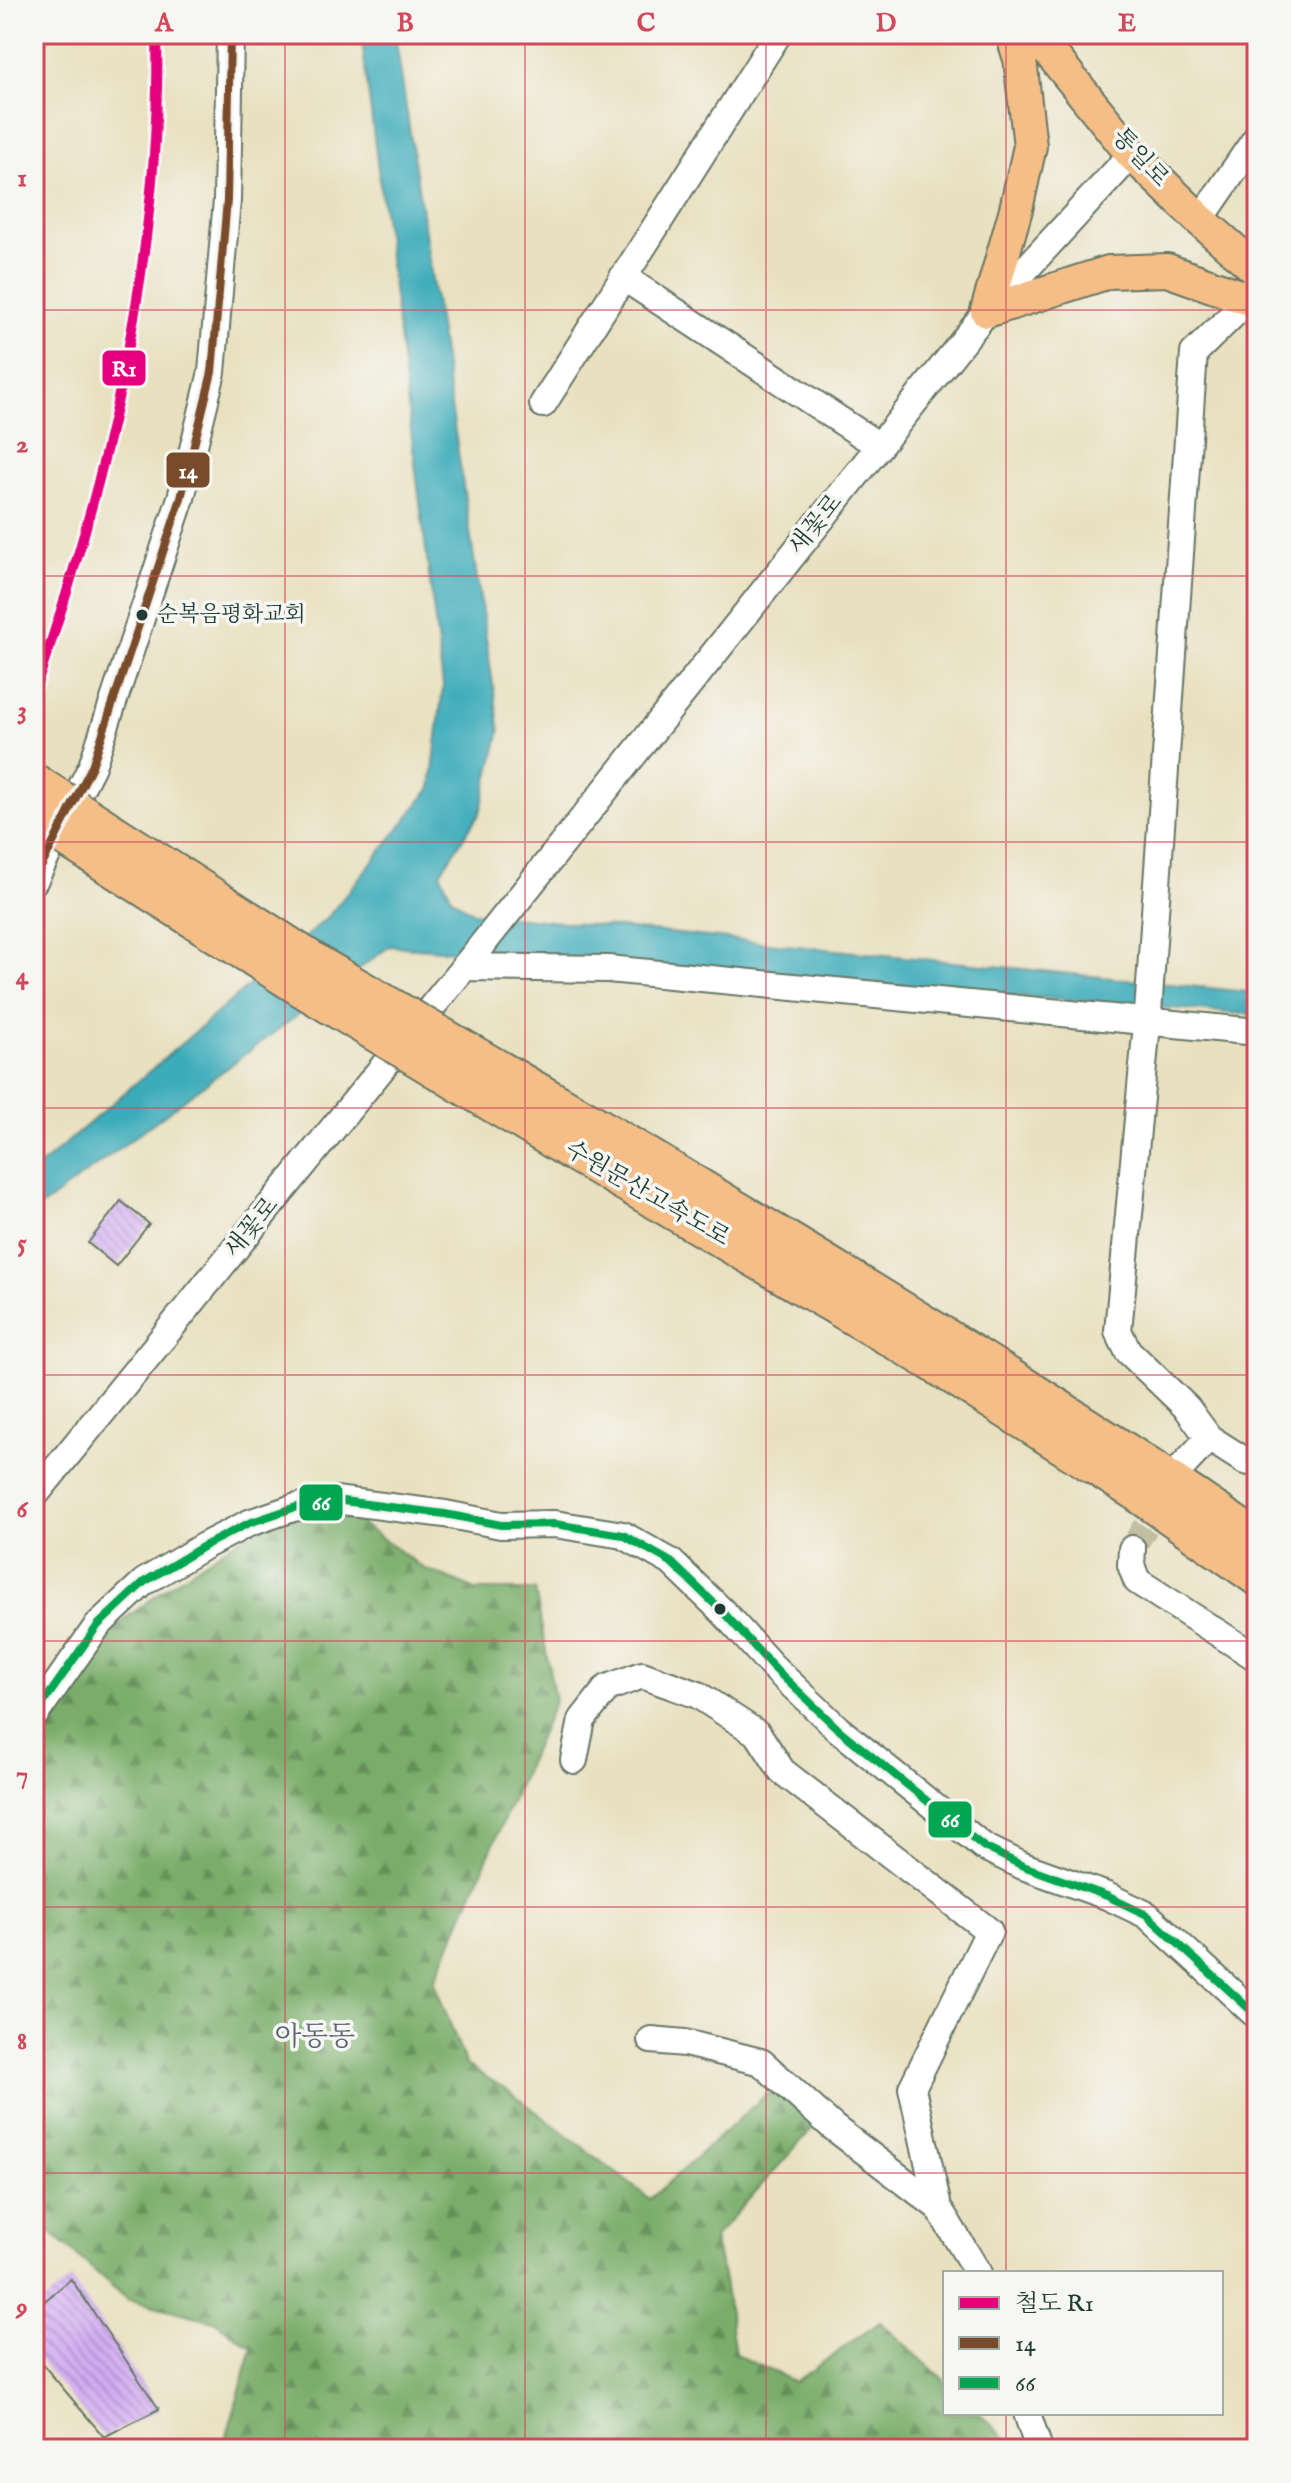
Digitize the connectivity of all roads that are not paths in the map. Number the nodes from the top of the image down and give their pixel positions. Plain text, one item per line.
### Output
1 (230, 34) edge
2 (778, 34) edge
3 (1012, 34) edge
4 (1035, 34) edge
5 (1257, 137) edge
6 (1132, 154) junction
7 (1200, 220) junction
8 (623, 277) junction
9 (1254, 290) edge
10 (987, 311) junction
11 (543, 404) dead end
12 (879, 446) junction
13 (34, 783) edge
14 (34, 817) edge
15 (34, 881) edge
16 (467, 963) junction
17 (1148, 1017) junction
18 (1257, 1032) edge
19 (588, 1141) junction
20 (1209, 1438) junction
21 (1257, 1464) edge
22 (1182, 1467) tunnel mouth
23 (34, 1496) edge
24 (1257, 1540) edge
25 (1132, 1549) dead end
26 (1257, 1576) edge
27 (1257, 1658) edge
28 (34, 1716) edge
29 (574, 1760) dead end
30 (1257, 2016) edge
31 (651, 2040) dead end
32 (938, 2207) junction
33 (977, 2271) edge
34 (1028, 2415) edge
35 (1039, 2449) edge

1 - 15 street
2 - 8 street
3 - 10 main road
4 - 6 main road, 통일로
5 - 7 street
6 - 7 main road, 통일로
6 - 10 street, 새꽃로
7 - 9 main road, 통일로
8 - 11 street
8 - 12 street
9 - 10 main road
9 - 17 street
10 - 12 street, 새꽃로
12 - 16 street, 새꽃로
13 - 19 highway, 수원문산고속도로, bridge
14 - 19 highway, 수원문산고속도로, bridge
16 - 17 street
16 - 23 street, 새꽃로
17 - 18 street
17 - 20 street
19 - 24 highway, 수원문산고속도로
19 - 26 highway, 수원문산고속도로
20 - 21 street
20 - 22 street
25 - 27 street
28 - 30 street
29 - 32 street
31 - 32 street
32 - 33 street
34 - 35 street

